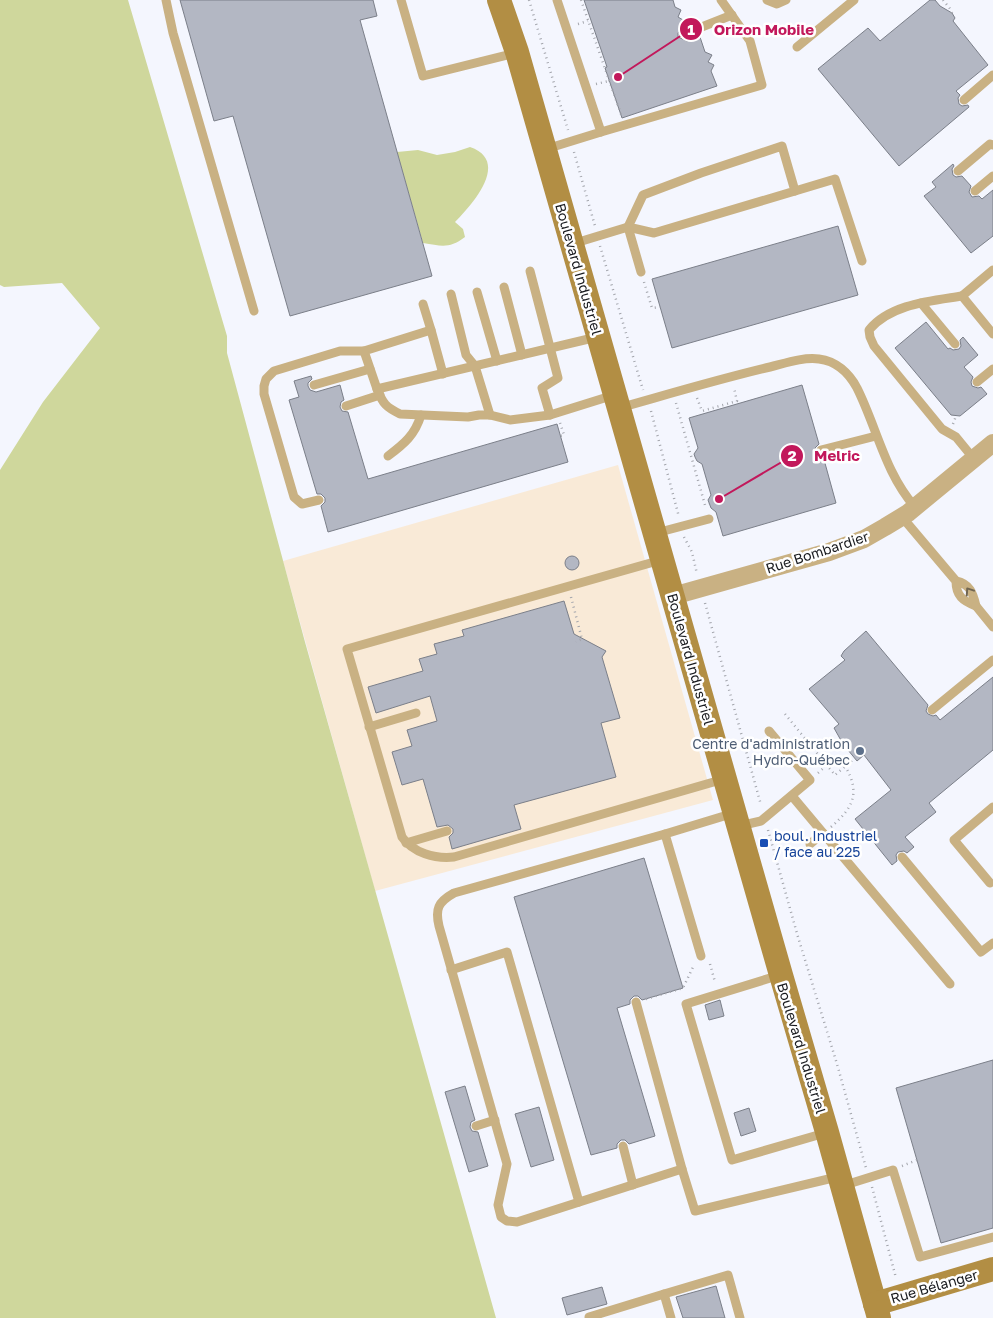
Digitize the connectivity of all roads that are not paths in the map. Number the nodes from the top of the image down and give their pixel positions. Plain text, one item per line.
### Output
1 (166, 0) edge
2 (402, 0) edge
3 (499, 0) edge
4 (557, 0) edge
5 (721, 0) edge
6 (767, 0) edge
7 (786, 0) edge
8 (854, 0) edge
9 (732, 15) junction
10 (684, 34) dead end
11 (797, 47) dead end
12 (517, 52) junction
13 (993, 75) edge
14 (964, 100) dead end
15 (601, 132) junction
16 (993, 145) edge
17 (544, 149) junction
18 (958, 171) dead end
19 (993, 176) edge
20 (795, 191) junction
21 (975, 191) dead end
22 (628, 227) junction
23 (572, 244) junction
24 (862, 261) dead end
25 (993, 270) edge
26 (530, 272) dead end
27 (642, 276) road end
28 (504, 287) dead end
29 (477, 292) dead end
30 (451, 294) dead end
31 (962, 296) junction
32 (921, 303) junction
33 (423, 304) dead end
34 (254, 311) dead end
35 (431, 330) junction
36 (993, 334) edge
37 (598, 336) junction
38 (955, 344) dead end
39 (551, 349) junction
40 (364, 351) junction
41 (522, 355) junction
42 (497, 361) junction
43 (475, 366) junction
44 (370, 369) junction
45 (993, 369) edge
46 (443, 374) junction
47 (977, 382) dead end
48 (314, 386) dead end
49 (378, 392) junction
50 (617, 402) junction
51 (346, 406) dead end
52 (421, 415) junction
53 (490, 415) junction
54 (550, 415) junction
55 (876, 436) junction
56 (993, 442) edge
57 (821, 450) dead end
58 (388, 456) dead end
59 (974, 459) junction
60 (319, 500) dead end
61 (909, 512) junction
62 (709, 519) dead end
63 (654, 534) junction
64 (662, 560) junction
65 (673, 596) junction
66 (993, 611) edge
67 (986, 618) junction
68 (993, 626) edge
69 (993, 660) edge
70 (932, 710) dead end
71 (416, 713) dead end
72 (369, 727) junction
73 (769, 731) dead end
74 (724, 779) junction
75 (792, 796) junction
76 (993, 807) edge
77 (736, 820) junction
78 (447, 831) dead end
79 (823, 833) junction
80 (665, 834) junction
81 (406, 842) junction
82 (810, 844) dead end
83 (902, 857) dead end
84 (990, 882) dead end
85 (993, 943) edge
86 (701, 956) road end
87 (452, 970) junction
88 (781, 975) junction
89 (950, 984) dead end
90 (636, 1002) road end
91 (495, 1120) junction
92 (476, 1126) dead end
93 (827, 1132) junction
94 (623, 1146) dead end
95 (682, 1169) junction
96 (841, 1181) junction
97 (633, 1185) junction
98 (579, 1202) junction
99 (993, 1237) edge
100 (993, 1269) edge
101 (664, 1294) junction
102 (877, 1311) edge
103 (590, 1318) edge
104 (671, 1318) edge
105 (740, 1318) edge

1 - 34 lane
2 - 12 lane
3 - 12 street, Boulevard Industriel
4 - 15 lane
5 - 9 lane
6 - 7 lane
8 - 11 lane
9 - 10 lane
9 - 15 lane
12 - 17 street, Boulevard Industriel
13 - 14 lane
15 - 17 lane
16 - 18 lane
17 - 23 street, Boulevard Industriel
19 - 21 lane
20 - 22 lane
20 - 22 lane
20 - 24 lane
22 - 23 lane
22 - 27 lane
23 - 37 street, Boulevard Industriel
25 - 31 lane
26 - 39 lane
28 - 41 lane
29 - 42 lane
30 - 43 lane
31 - 32 lane
31 - 36 lane
32 - 38 lane
32 - 59 lane
33 - 35 lane
35 - 40 lane
35 - 46 lane
37 - 39 lane
37 - 50 street, Boulevard Industriel
39 - 41 lane
39 - 54 lane
40 - 44 lane
40 - 60 lane
41 - 42 lane
42 - 43 lane
43 - 46 lane
43 - 53 lane
44 - 48 lane
44 - 49 lane
45 - 47 lane
46 - 49 lane
49 - 51 lane
49 - 52 lane
50 - 54 lane
50 - 55 lane
50 - 63 street, Boulevard Industriel
52 - 53 lane
52 - 58 lane
53 - 54 lane
55 - 57 lane
55 - 61 lane
56 - 59 street, Rue Bombardier
59 - 61 street, Rue Bombardier
61 - 65 street, Rue Bombardier
61 - 67 lane
62 - 63 lane
63 - 64 street, Boulevard Industriel
64 - 65 street, Boulevard Industriel
64 - 72 lane
65 - 74 street, Boulevard Industriel
66 - 67 lane
67 - 68 lane
69 - 70 lane
71 - 72 lane
72 - 81 lane
73 - 75 lane
74 - 77 street, Boulevard Industriel
74 - 81 lane
75 - 77 lane
75 - 79 lane
76 - 84 lane
77 - 80 lane
77 - 88 street, Boulevard Industriel
78 - 81 lane
79 - 82 lane
79 - 89 lane
80 - 86 lane
80 - 87 lane
83 - 85 lane
87 - 91 lane
87 - 98 lane
88 - 93 street, Boulevard Industriel
88 - 93 lane
90 - 95 lane
91 - 92 lane
91 - 98 lane
93 - 96 street, Boulevard Industriel
94 - 97 lane
95 - 96 lane
95 - 97 lane
96 - 99 lane
96 - 102 street, Boulevard Industriel
97 - 98 lane
100 - 102 street, Rue Bélanger
101 - 103 lane
101 - 104 lane
101 - 105 lane

